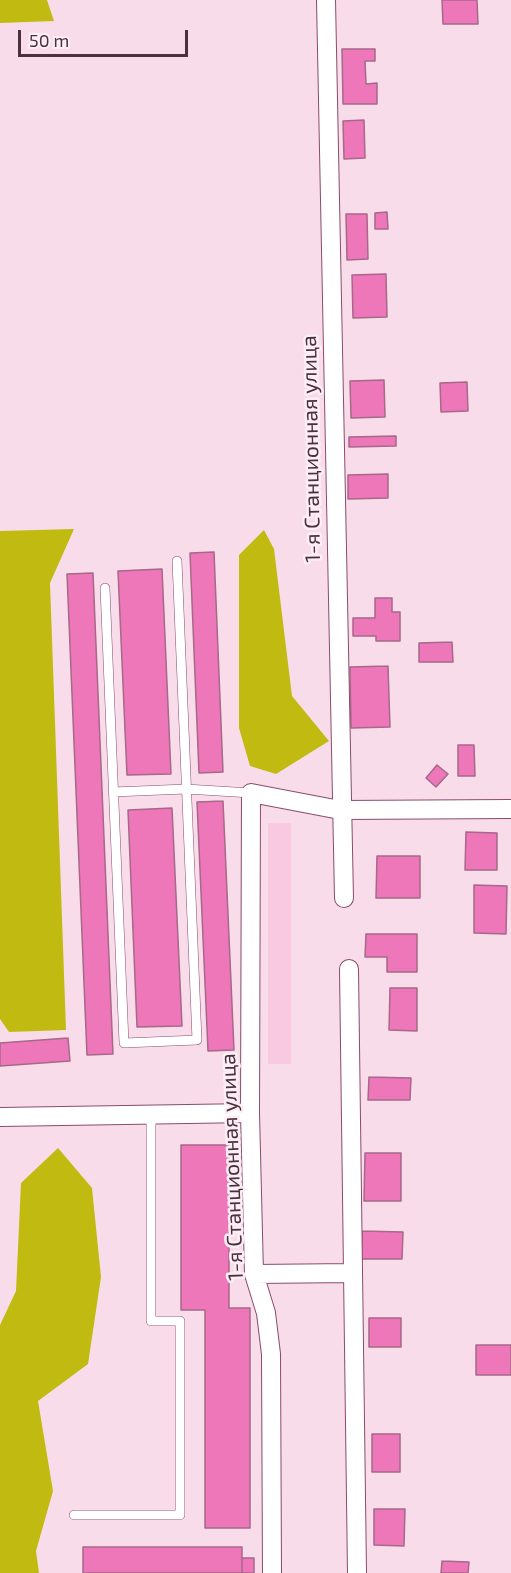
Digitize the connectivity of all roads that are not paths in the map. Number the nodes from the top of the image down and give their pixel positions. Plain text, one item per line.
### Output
1 (326, 0) edge
2 (177, 561) dead end
3 (105, 588) dead end
4 (186, 789) junction
5 (113, 792) junction
6 (250, 794) junction
7 (511, 809) edge
8 (340, 810) junction
9 (344, 898) dead end
10 (349, 969) dead end
11 (250, 1113) junction
12 (151, 1116) junction
13 (0, 1117) edge
14 (352, 1273) junction
15 (254, 1274) junction
16 (74, 1515) dead end
17 (272, 1573) edge
18 (357, 1573) edge

1 - 8 street, 1-я Станционная улица
2 - 4 lane
3 - 5 lane
4 - 5 lane
4 - 5 lane
4 - 6 lane
6 - 8 street
6 - 11 street, 1-я Станционная улица
7 - 8 street
8 - 9 street, 1-я Станционная улица
10 - 14 street
11 - 12 street
11 - 15 street, 1-я Станционная улица
12 - 13 street
12 - 16 lane
14 - 15 street
14 - 18 street
15 - 17 street, 1-я Станционная улица

